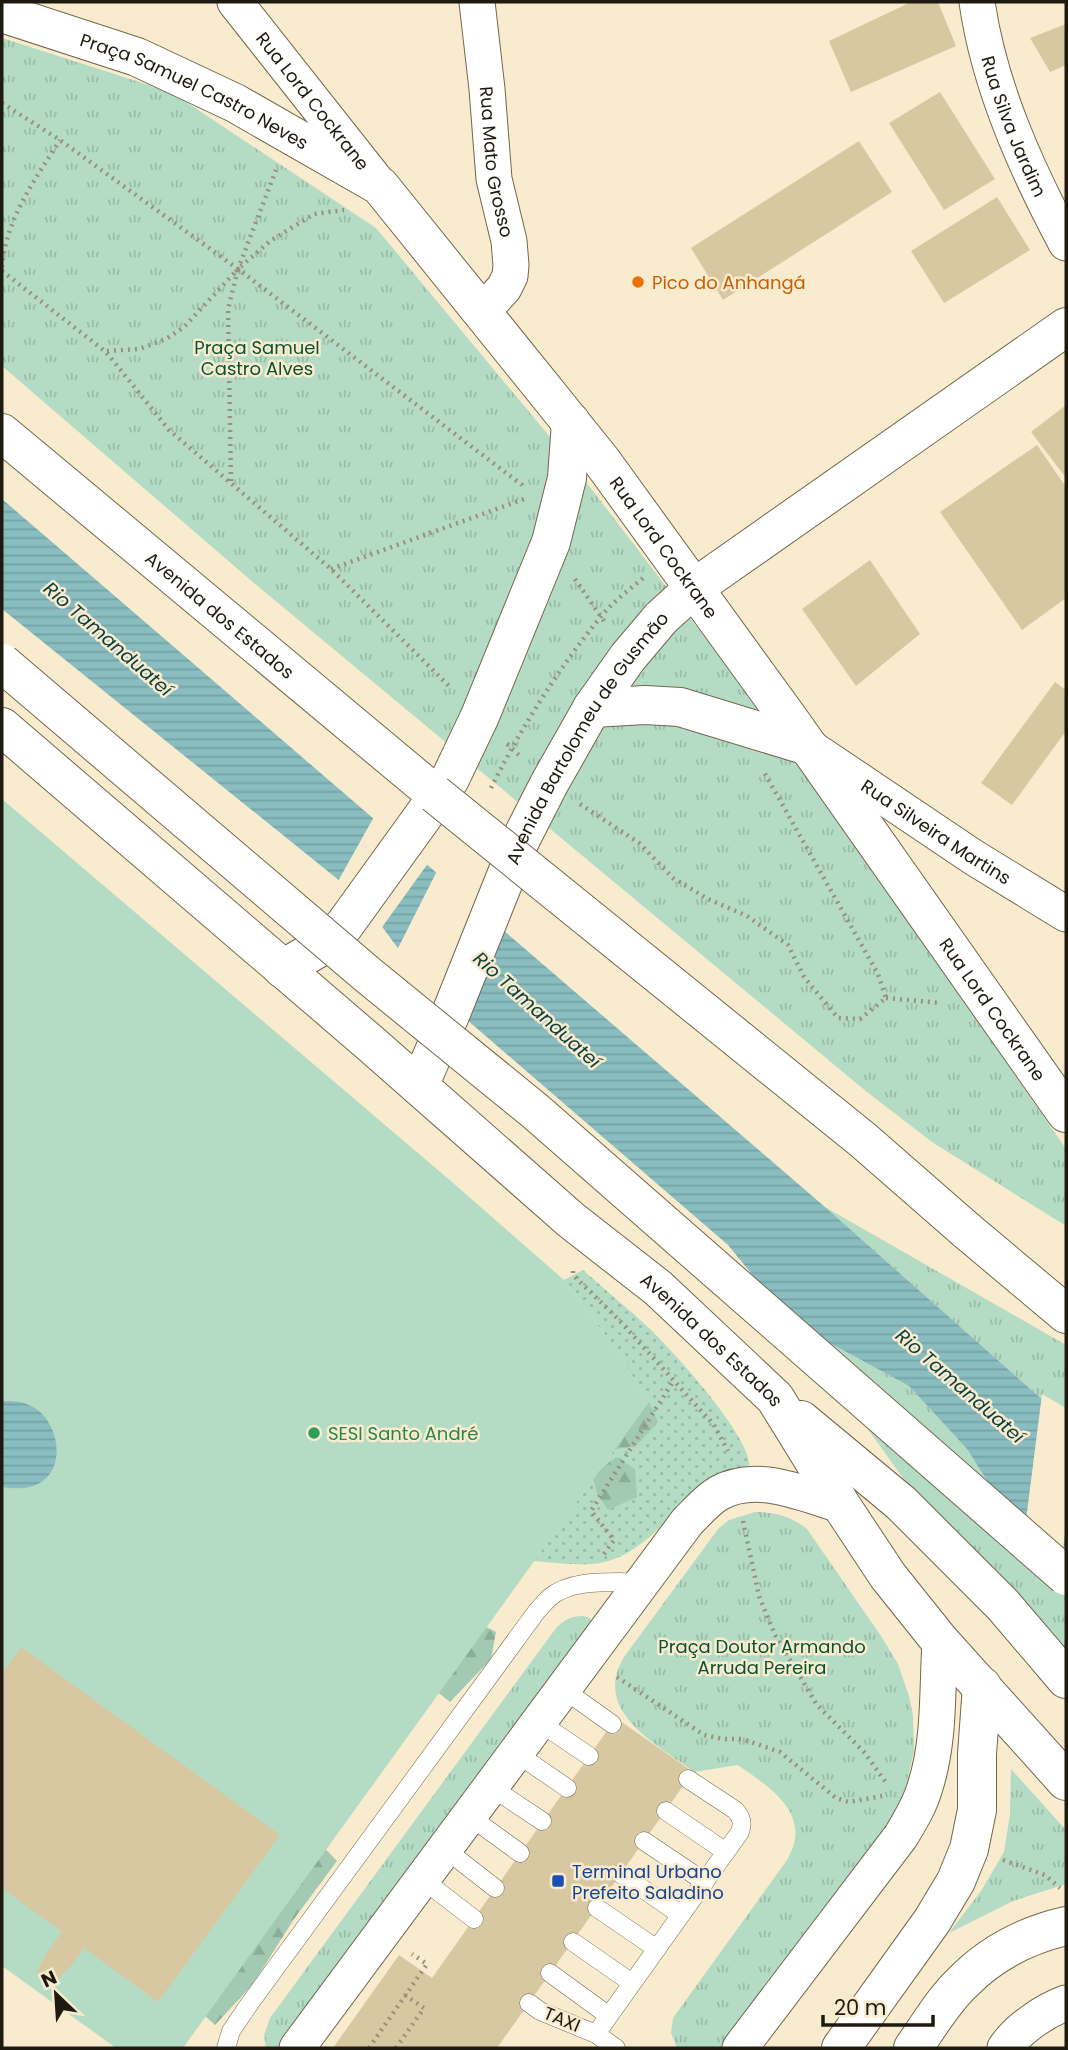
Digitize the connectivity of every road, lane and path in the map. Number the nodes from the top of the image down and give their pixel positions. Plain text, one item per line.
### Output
1 (235, 2) edge
2 (477, 2) edge
3 (977, 2) edge
4 (2, 13) edge
5 (2, 103) edge
6 (291, 133) junction
7 (60, 140) junction
8 (387, 195) junction
9 (1066, 243) edge
10 (2, 269) edge
11 (237, 269) junction
12 (482, 312) junction
13 (1066, 327) edge
14 (106, 352) junction
15 (571, 422) junction
16 (2, 433) edge
17 (231, 482) junction
18 (551, 542) junction
19 (331, 569) junction
20 (694, 588) junction
21 (628, 657) junction
22 (2, 663) edge
23 (592, 708) junction
24 (480, 716) junction
25 (2, 727) edge
26 (808, 746) junction
27 (760, 765) dead end
28 (549, 784) junction
29 (1066, 914) edge
30 (284, 969) junction
31 (975, 984) junction
32 (886, 998) junction
33 (419, 1086) junction
34 (1066, 1113) edge
35 (571, 1220) junction
36 (1066, 1314) edge
37 (674, 1380) junction
38 (775, 1398) junction
39 (737, 1487) junction
40 (841, 1505) junction
41 (1066, 1576) edge
42 (643, 1582) junction
43 (586, 1584) junction
44 (940, 1641) junction
45 (590, 1653) junction
46 (1066, 1679) edge
47 (982, 1686) junction
48 (563, 1689) junction
49 (540, 1722) junction
50 (612, 1724) dead end
51 (516, 1753) junction
52 (589, 1756) dead end
53 (688, 1779) dead end
54 (1066, 1780) edge
55 (491, 1787) junction
56 (567, 1788) dead end
57 (666, 1811) dead end
58 (469, 1816) junction
59 (542, 1821) dead end
60 (644, 1841) dead end
61 (445, 1849) junction
62 (969, 1849) junction
63 (726, 1852) junction
64 (520, 1853) dead end
65 (621, 1874) dead end
66 (422, 1879) junction
67 (705, 1882) junction
68 (495, 1888) dead end
69 (1066, 1893) edge
70 (597, 1908) dead end
71 (681, 1915) junction
72 (474, 1919) dead end
73 (1066, 1926) edge
74 (573, 1942) dead end
75 (657, 1949) junction
76 (422, 1971) dead end
77 (550, 1973) dead end
78 (632, 1983) junction
79 (405, 1995) junction
80 (529, 2003) dead end
81 (1066, 2003) edge
82 (608, 2016) junction
83 (596, 2034) junction
84 (226, 2048) edge
85 (297, 2048) edge
86 (369, 2048) edge
87 (396, 2048) edge
88 (616, 2048) edge
89 (740, 2048) edge
90 (841, 2048) edge
91 (913, 2048) edge
92 (1004, 2048) edge

1 - 8 street, Rua Lord Cockrane
2 - 12 street, Rua Mato Grosso
3 - 9 street, Rua Silva Jardim
4 - 6 main road, Praça Samuel Castro Neves
5 - 7 path
6 - 8 main road, Praça Samuel Castro Neves
6 - 11 path
7 - 10 path
7 - 11 path
8 - 11 path
8 - 12 main road, Rua Lord Cockrane
10 - 14 path
11 - 14 path
11 - 17 path
11 - 19 path
12 - 15 main road, Rua Lord Cockrane
13 - 20 main road, Avenida Bartolomeu de Gusmão
14 - 17 path
15 - 18 main road
15 - 20 main road, Rua Lord Cockrane
16 - 36 main road, Avenida dos Estados, bridge
17 - 19 path
18 - 21 path
18 - 24 main road
19 - 24 path
20 - 21 main road, Avenida Bartolomeu de Gusmão
20 - 26 main road, Rua Lord Cockrane
21 - 23 main road, Avenida Bartolomeu de Gusmão
22 - 41 main road, bridge
23 - 26 main road
23 - 28 main road, Avenida Bartolomeu de Gusmão
24 - 28 path
24 - 30 main road
25 - 30 main road, Avenida dos Estados
26 - 29 street, Rua Silveira Martins
26 - 31 main road, Rua Lord Cockrane
27 - 32 path
28 - 32 path
28 - 33 main road, Avenida Bartolomeu de Gusmão
30 - 33 main road, Avenida dos Estados
31 - 32 path
31 - 34 main road, Rua Lord Cockrane
33 - 35 main road, Avenida dos Estados
35 - 37 path
35 - 38 main road, Avenida dos Estados
37 - 39 path
37 - 43 path
38 - 40 main road, Avenida dos Estados
38 - 46 main road
39 - 40 street
39 - 42 street
39 - 45 path
40 - 44 main road, Avenida dos Estados
42 - 43 lane
42 - 45 street
43 - 84 lane
44 - 47 main road, Avenida dos Estados
44 - 89 street
45 - 48 street
47 - 54 main road, Avenida dos Estados
47 - 62 main road
48 - 49 street
48 - 50 lane
49 - 51 street
49 - 52 lane
51 - 55 street
51 - 56 lane
53 - 63 lane
55 - 58 street
55 - 59 lane
57 - 63 lane
58 - 61 street
58 - 64 lane
60 - 67 lane
61 - 66 street
61 - 68 lane
62 - 69 path
62 - 90 main road
63 - 67 lane
65 - 71 lane
66 - 72 lane
66 - 85 street
67 - 71 lane
70 - 75 lane
71 - 75 lane
73 - 91 main road
74 - 78 lane
75 - 78 lane
76 - 79 path
77 - 82 lane
78 - 82 lane
79 - 86 path
79 - 87 path
80 - 83 lane, TAXI
81 - 92 street
82 - 83 lane
83 - 88 lane, TAXI

